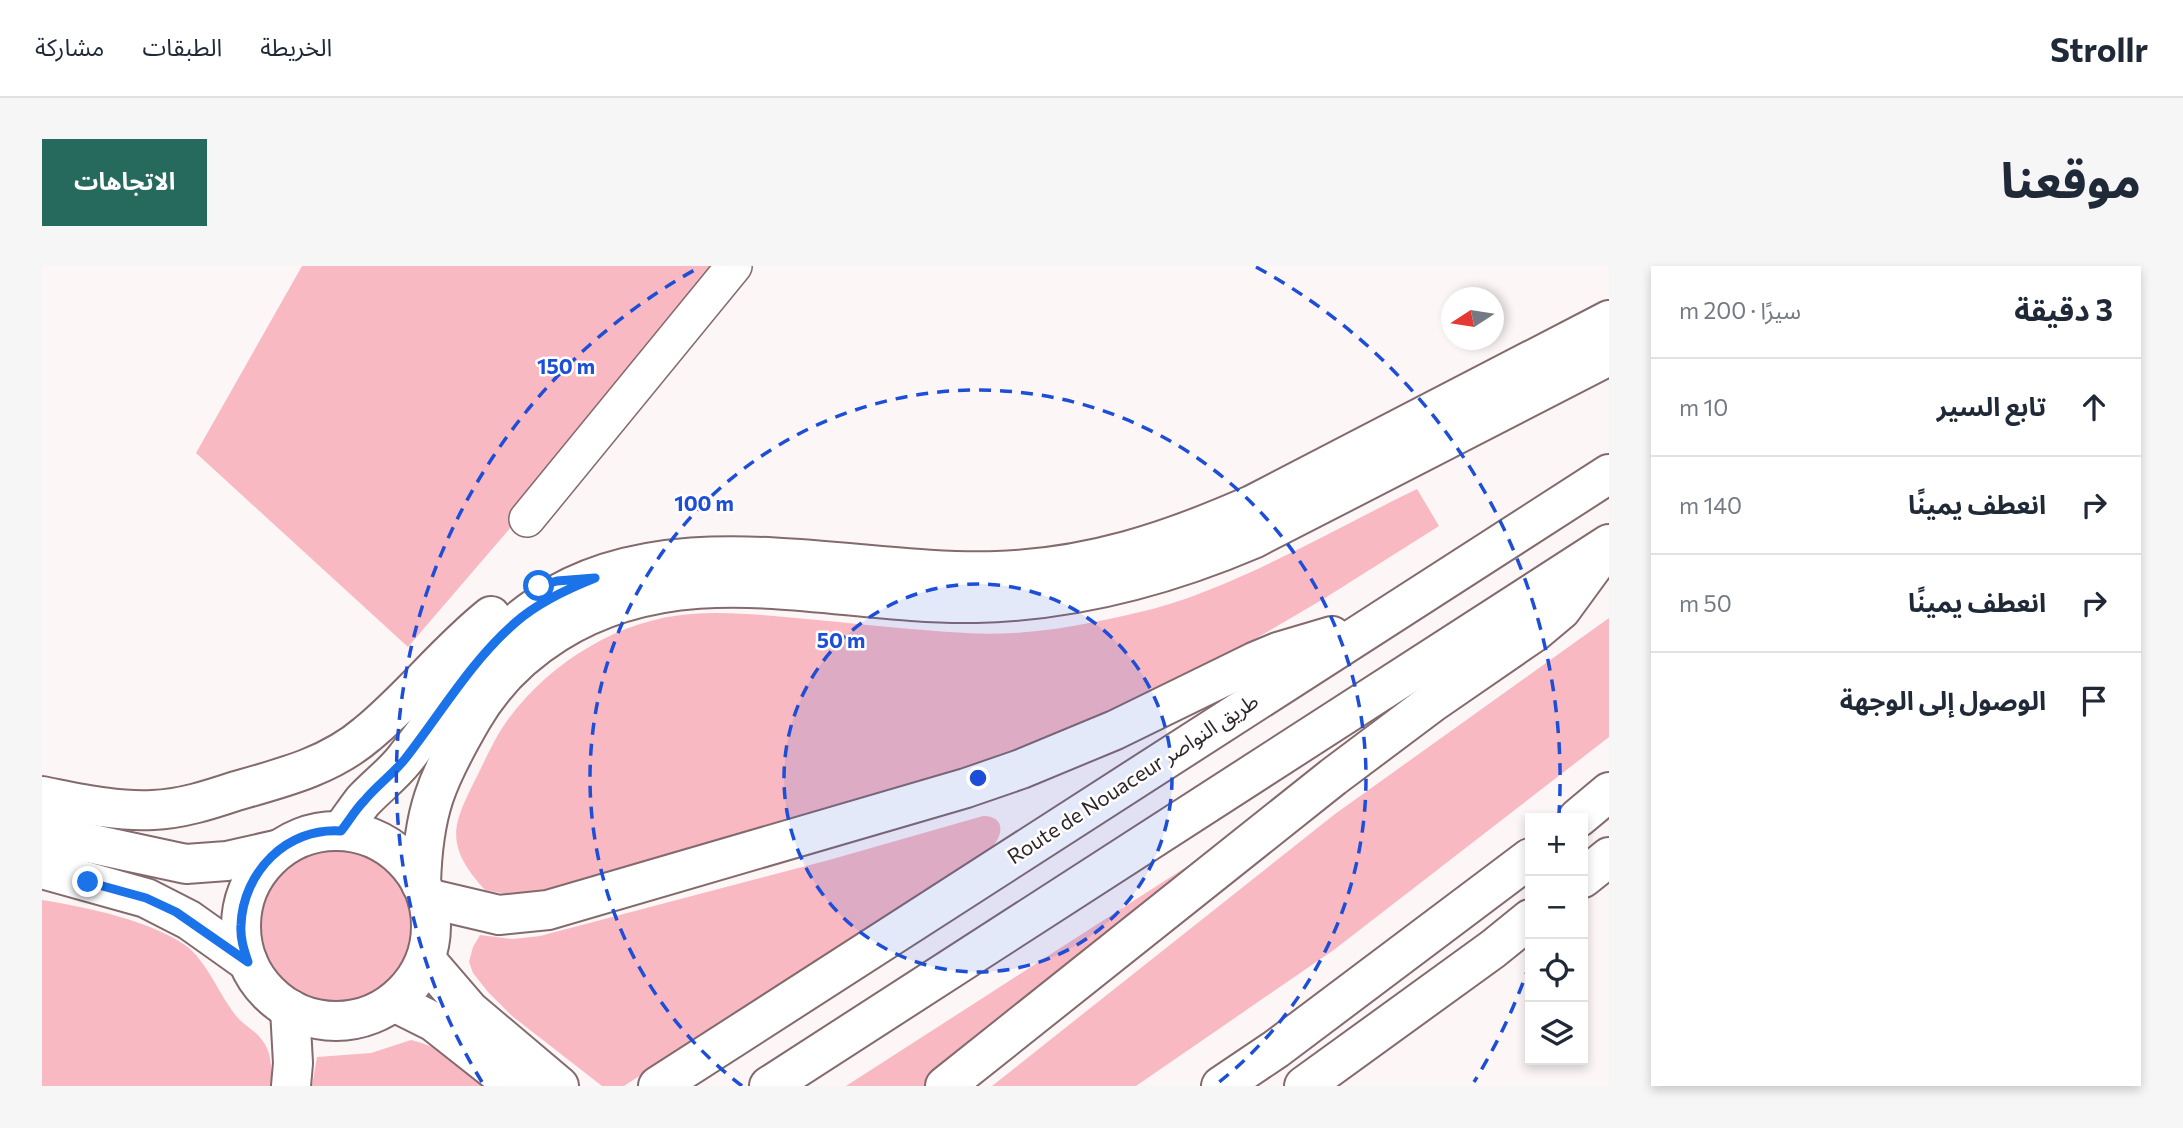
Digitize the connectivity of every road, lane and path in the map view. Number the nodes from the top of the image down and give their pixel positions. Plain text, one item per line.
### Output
1 (734, 266) edge
2 (1609, 320) edge
3 (1609, 356) edge
4 (1609, 474) edge
5 (527, 519) dead end
6 (1609, 544) edge
7 (595, 578) junction
8 (1371, 625) junction
9 (1609, 792) edge
10 (42, 796) edge
11 (1584, 813) edge
12 (341, 831) junction
13 (42, 833) edge
14 (280, 849) junction
15 (1609, 857) edge
16 (1525, 862) edge
17 (42, 869) edge
18 (1585, 876) edge
19 (424, 891) junction
20 (1525, 923) edge
21 (426, 960) junction
22 (248, 962) junction
23 (396, 1003) junction
24 (290, 1009) junction
25 (519, 1077) edge
26 (291, 1086) edge
27 (559, 1086) edge
28 (658, 1086) edge
29 (769, 1086) edge
30 (945, 1086) edge
31 (1221, 1086) edge
32 (1304, 1086) edge

1 - 5 lane
2 - 7 main road
3 - 19 main road
4 - 8 main road, Route de Nouaceur طريق النواصر
6 - 29 main road
6 - 30 main road
7 - 10 main road
7 - 12 main road
8 - 19 main road
8 - 28 main road, Route de Nouaceur طريق النواصر
9 - 11 main road
12 - 14 main road
12 - 19 main road
13 - 14 main road
14 - 22 main road
15 - 18 main road
16 - 31 main road
17 - 22 main road
19 - 21 main road
20 - 32 main road
21 - 23 main road
21 - 25 main road
22 - 24 main road
23 - 24 main road
23 - 25 main road
24 - 26 main road
25 - 27 main road

